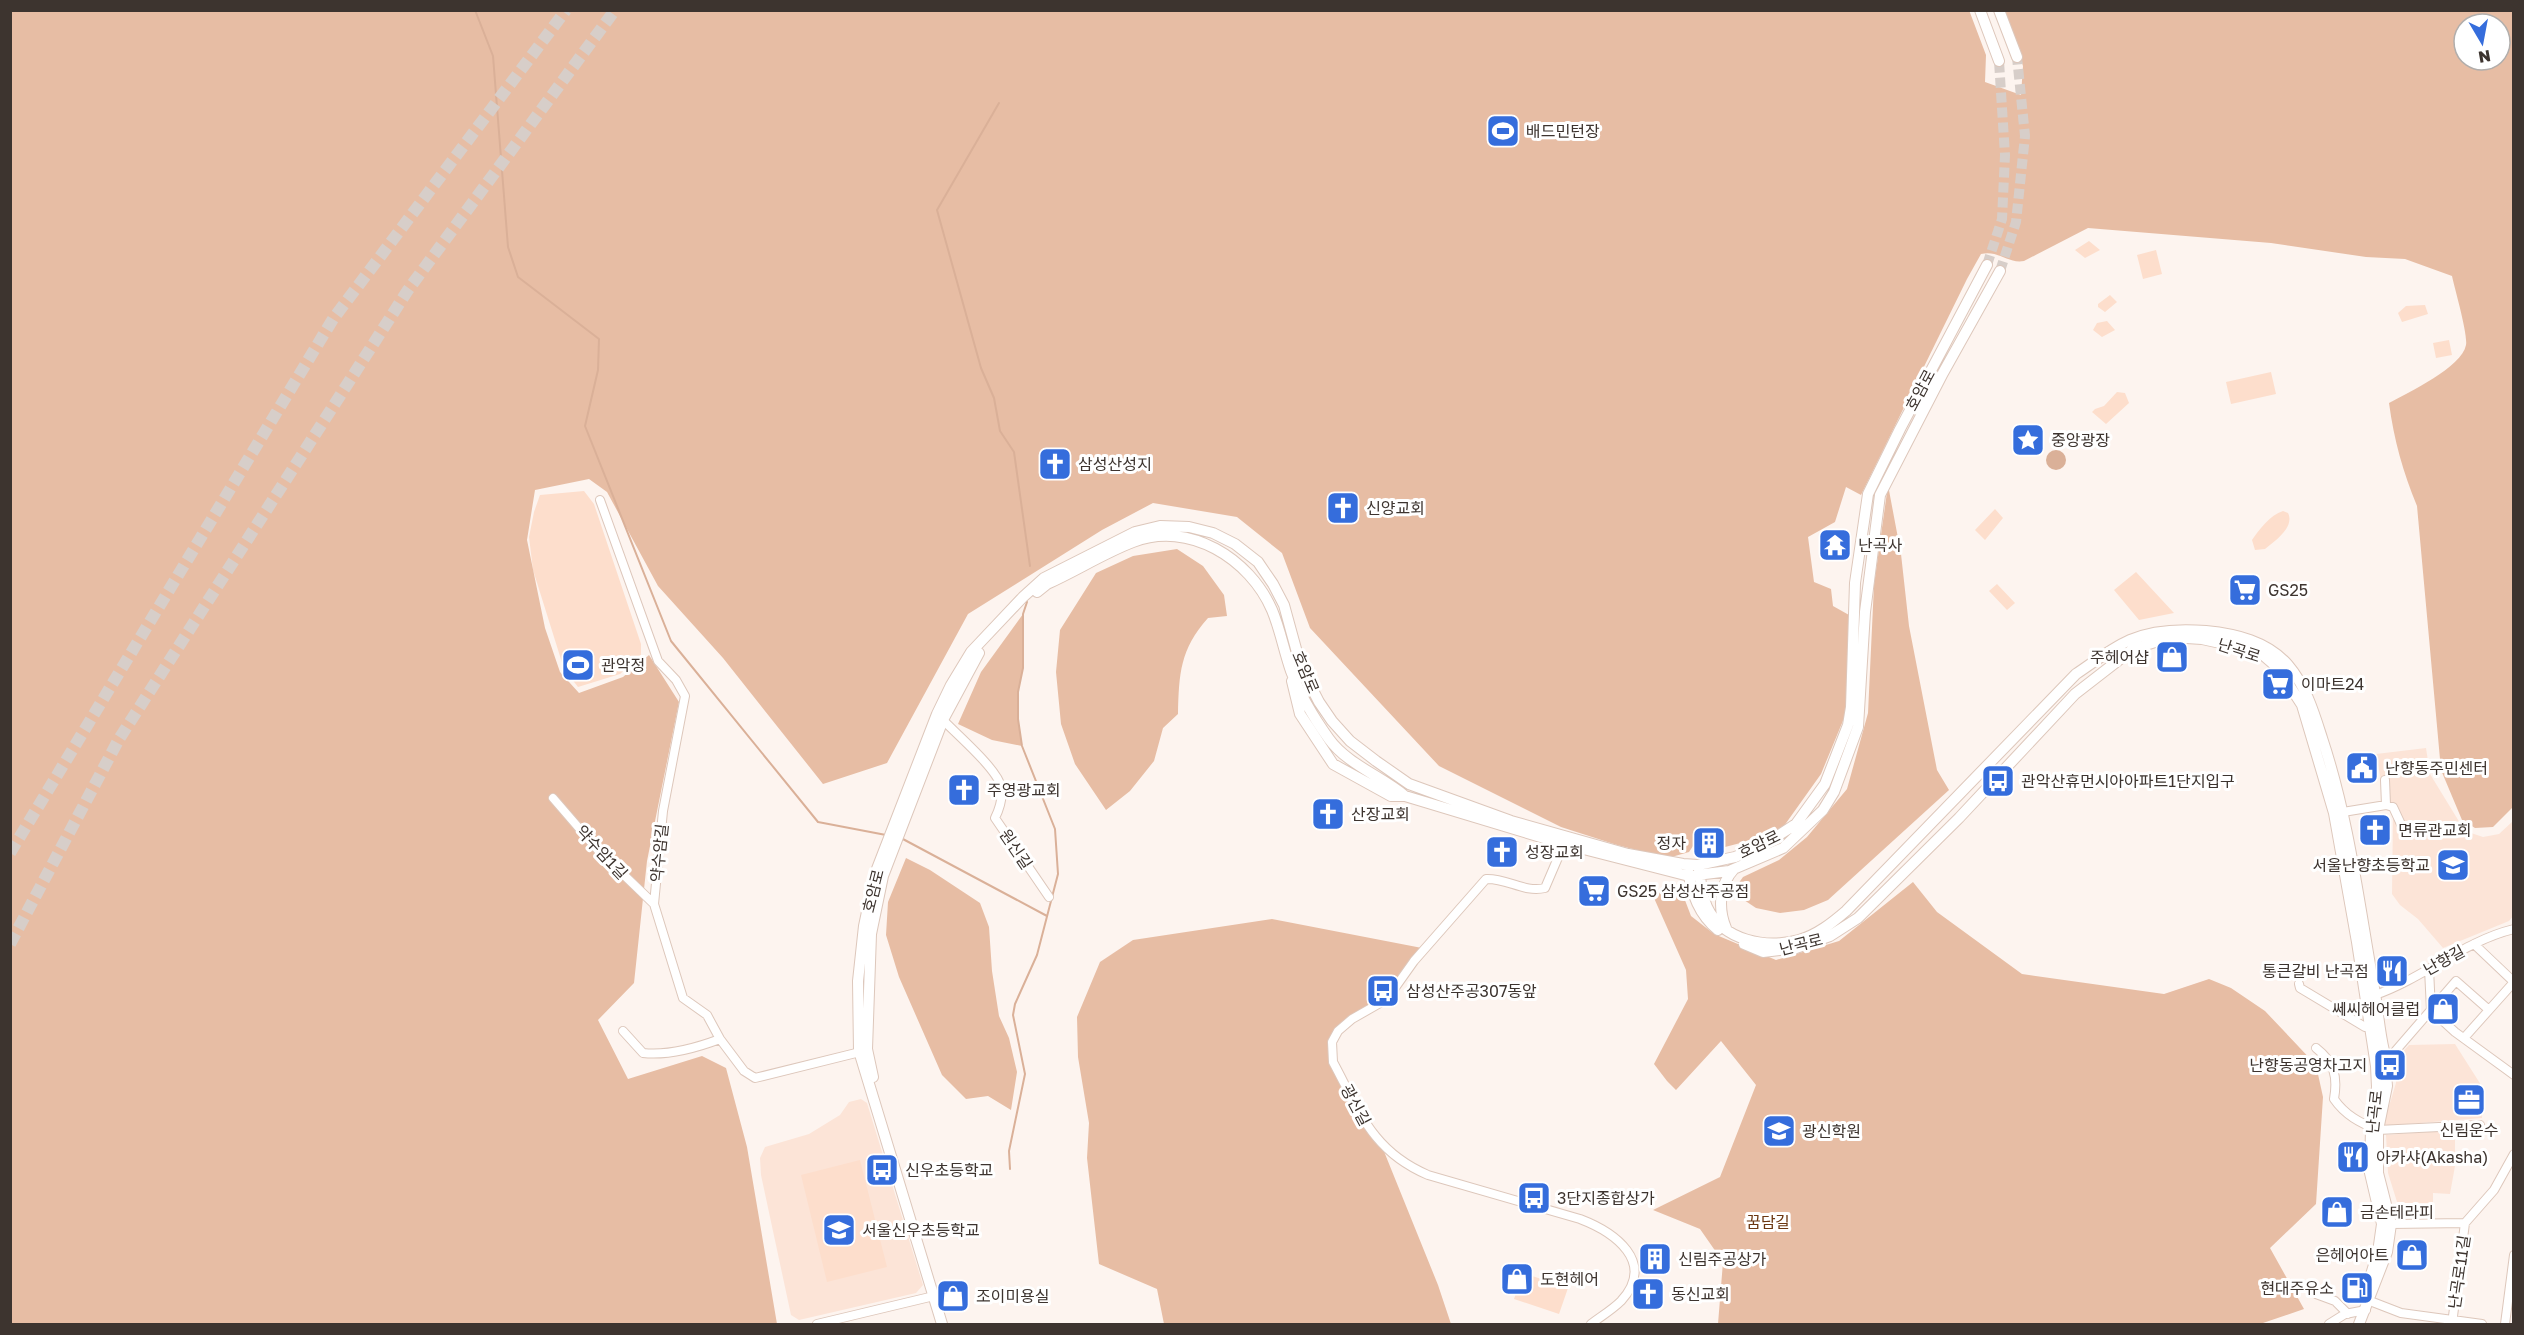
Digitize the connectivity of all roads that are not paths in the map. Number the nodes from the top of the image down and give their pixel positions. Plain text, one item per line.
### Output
1 (1980, 10) edge
2 (1999, 10) edge
3 (2017, 57) tunnel mouth
4 (1999, 61) tunnel mouth
5 (1987, 264) tunnel mouth
6 (2000, 271) tunnel mouth
7 (600, 500) dead end
8 (1292, 672) junction
9 (940, 717) junction
10 (1350, 741) junction
11 (1341, 754) junction
12 (1333, 764) junction
13 (2385, 780) dead end
14 (1405, 796) junction
15 (553, 798) dead end
16 (2386, 805) junction
17 (2343, 812) junction
18 (2406, 835) dead end
19 (1565, 841) junction
20 (1692, 864) junction
21 (1734, 869) junction
22 (1694, 876) junction
23 (1049, 897) dead end
24 (654, 904) junction
25 (2514, 929) edge
26 (1727, 932) junction
27 (2474, 944) junction
28 (2429, 969) junction
29 (2514, 982) edge
30 (2299, 984) dead end
31 (2375, 995) junction
32 (2431, 1010) junction
33 (2489, 1010) junction
34 (2374, 1027) junction
35 (623, 1031) dead end
36 (2464, 1038) junction
37 (720, 1040) junction
38 (2316, 1048) dead end
39 (863, 1051) junction
40 (2385, 1063) junction
41 (2514, 1075) edge
42 (2480, 1125) dead end
43 (2374, 1129) junction
44 (2514, 1154) edge
45 (2465, 1223) junction
46 (2391, 1224) junction
47 (2514, 1255) edge
48 (2316, 1294) dead end
49 (934, 1296) junction
50 (2361, 1309) junction
51 (2452, 1323) edge
52 (817, 1324) edge
53 (942, 1324) edge
54 (949, 1324) edge
55 (1591, 1324) edge
56 (2329, 1324) edge
57 (2353, 1324) edge
58 (2359, 1324) edge
59 (2482, 1324) edge
60 (2505, 1324) edge

1 - 4 main road
2 - 3 main road
5 - 20 main road, 호암로
6 - 21 main road
7 - 24 street, 약수암길
8 - 9 main road
8 - 11 main road
8 - 12 main road
9 - 10 main road, 호암로
9 - 23 street, 원신길
9 - 39 main road
9 - 39 main road, 호암로
10 - 11 main road
10 - 19 main road, 호암로
11 - 12 main road
11 - 14 main road
12 - 14 main road
13 - 16 street
14 - 19 main road
15 - 24 street, 약수암1길
16 - 17 street
16 - 18 street
17 - 26 main road, 난곡로
17 - 31 main road, 난곡로
19 - 20 main road, 호암로
19 - 22 main road
19 - 55 street, 광신길
20 - 22 main road, 난곡로
21 - 22 main road
21 - 26 main road
22 - 26 main road, 난곡로
22 - 34 main road, 난곡로
24 - 37 street, 약수암길
25 - 27 street, 난향길
27 - 28 street, 난향길
27 - 29 street
28 - 31 street, 난향길
28 - 32 street
29 - 33 street
30 - 34 street
31 - 34 main road, 난곡로
32 - 33 street
32 - 36 street
32 - 40 street
33 - 36 street
34 - 40 main road, 난곡로
34 - 43 main road, 난곡로
35 - 37 street
36 - 41 street
37 - 39 street, 약수암길
38 - 43 street
39 - 49 main road, 호암로
39 - 54 main road
40 - 43 main road, 난곡로
42 - 43 street, 난곡로
43 - 46 main road, 난곡로
43 - 50 main road, 난곡로
44 - 45 street
45 - 46 street
45 - 51 street, 난곡로11길
46 - 50 main road, 난곡로
47 - 60 street
48 - 50 street, 난곡로11길
49 - 52 street
49 - 53 main road, 호암로
50 - 51 street, 난곡로11길
50 - 56 street
50 - 57 main road, 난곡로
50 - 58 main road, 난곡로
51 - 59 street, 난곡로11길

